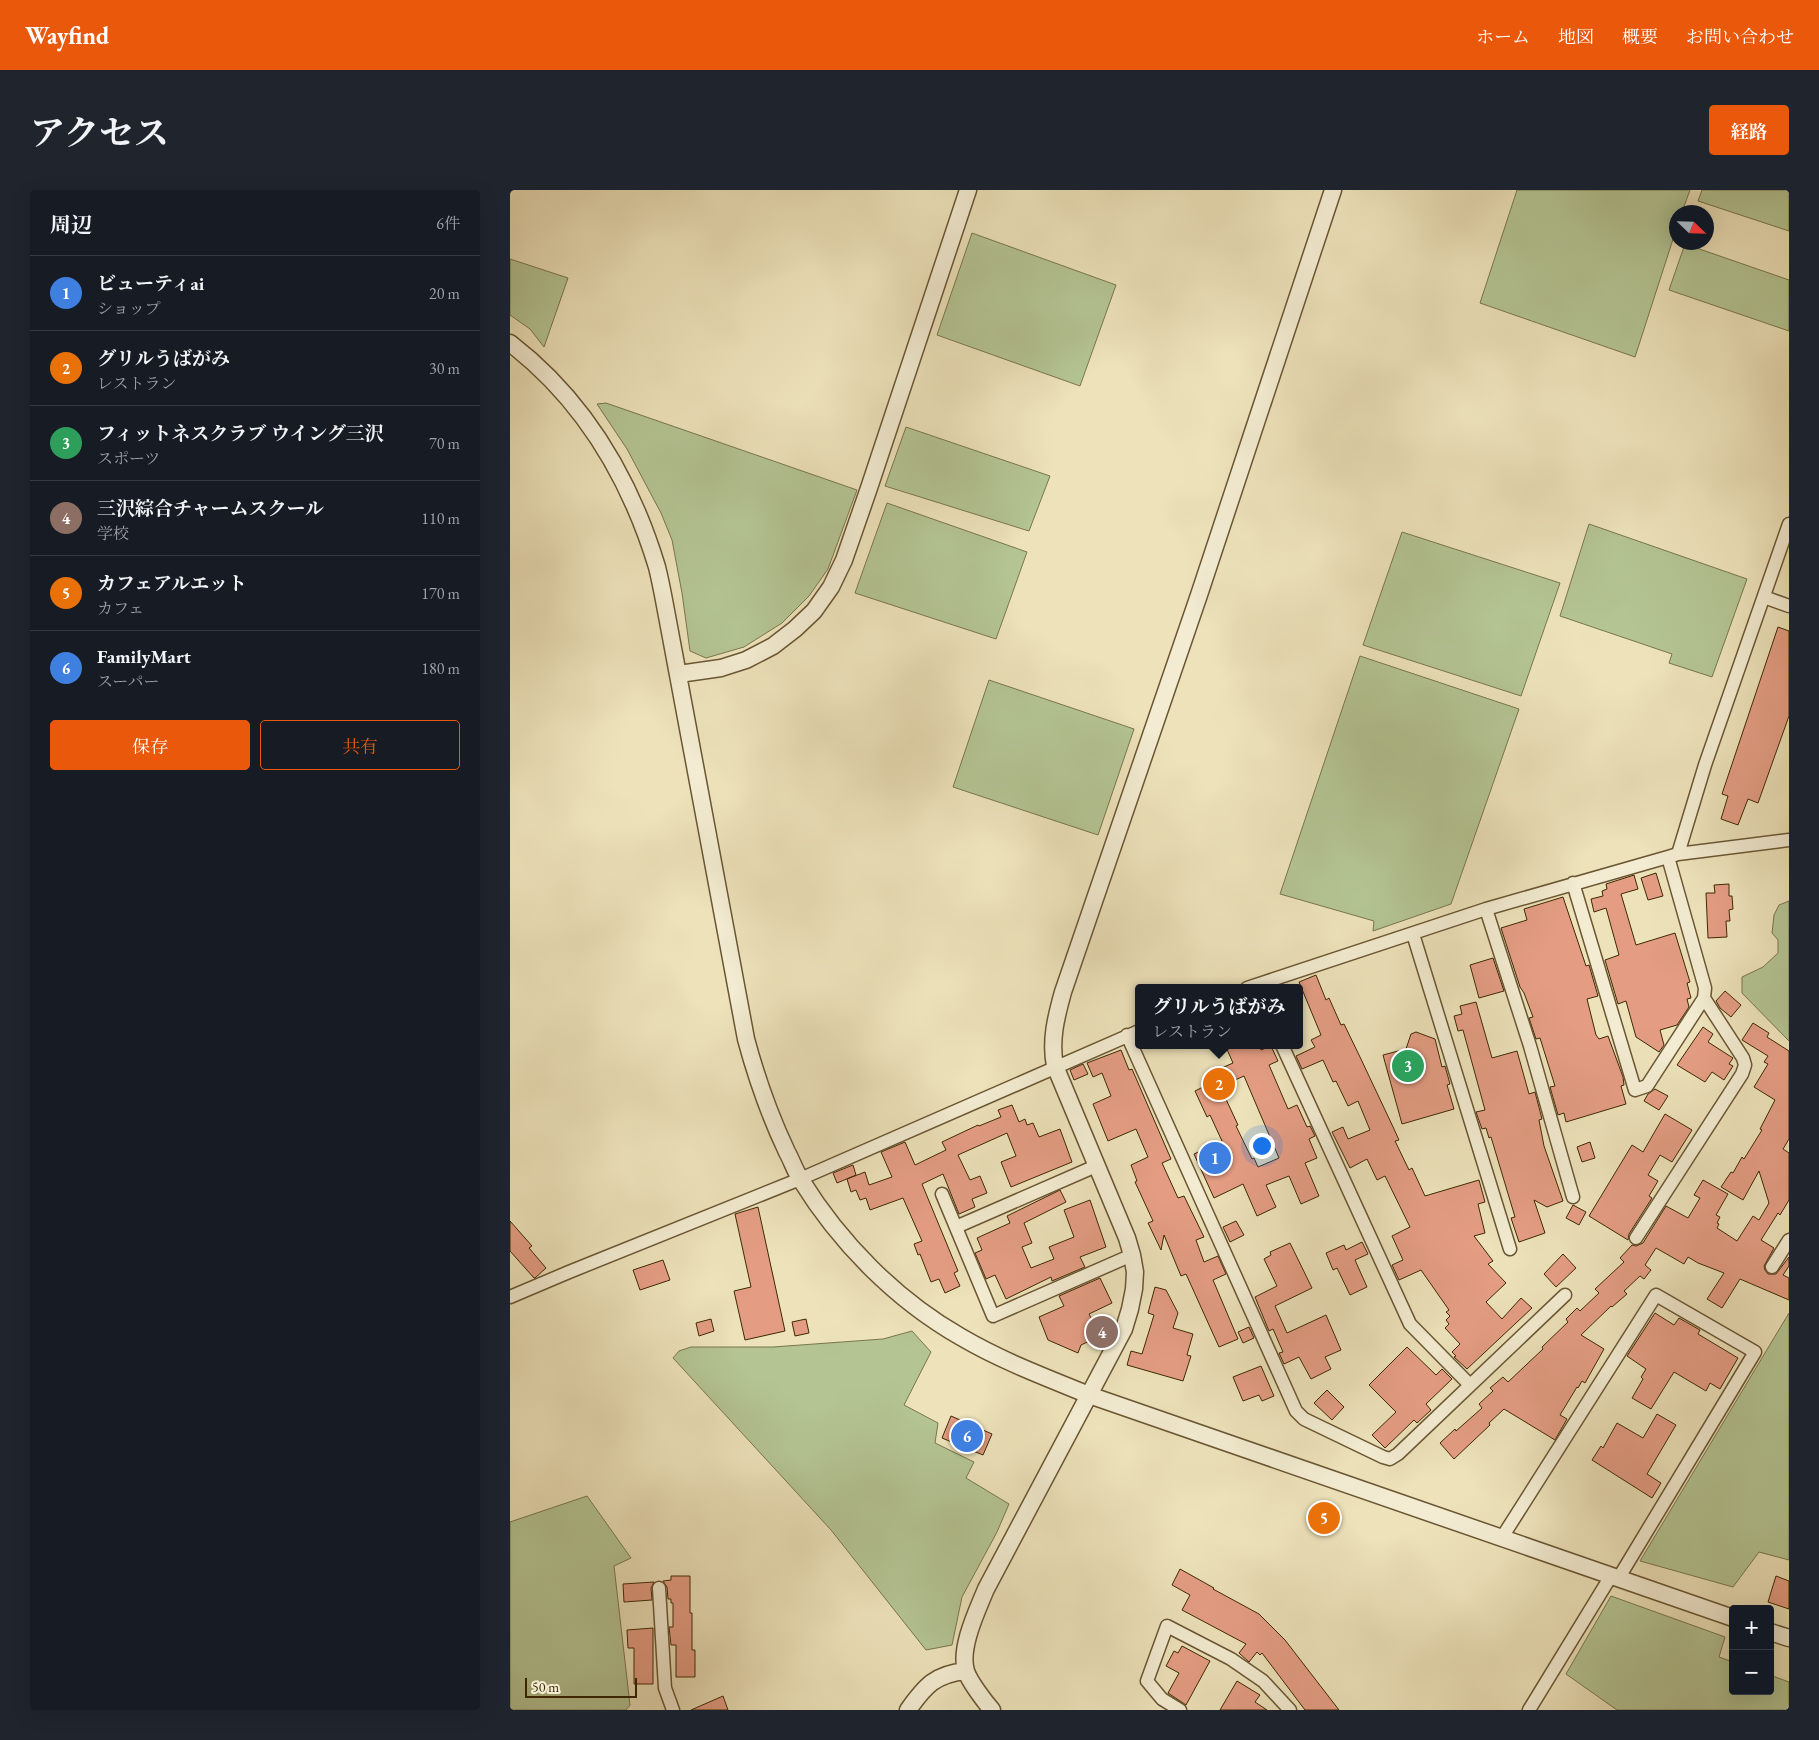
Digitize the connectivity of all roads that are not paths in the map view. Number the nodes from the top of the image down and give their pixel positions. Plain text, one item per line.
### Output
1 (968, 190) edge
2 (1333, 190) edge
3 (510, 343) edge
4 (1789, 524) edge
5 (1764, 597) junction
6 (1789, 606) edge
7 (678, 674) junction
8 (1789, 840) edge
9 (1673, 856) junction
10 (1573, 883) junction
11 (1486, 909) junction
12 (1414, 934) junction
13 (1261, 984) edge
14 (1704, 998) junction
15 (1133, 1033) edge
16 (1140, 1049) edge
17 (1284, 1049) edge
18 (1055, 1066) junction
19 (1096, 1166) junction
20 (800, 1179) junction
21 (942, 1194) dead end
22 (1573, 1198) dead end
23 (956, 1227) junction
24 (1636, 1238) dead end
25 (1789, 1240) edge
26 (1510, 1249) dead end
27 (1132, 1255) junction
28 (1772, 1267) dead end
29 (1565, 1295) dead end
30 (510, 1297) edge
31 (1469, 1384) junction
32 (1088, 1395) junction
33 (1501, 1539) junction
34 (1615, 1577) junction
35 (659, 1588) dead end
36 (1729, 1617) edge
37 (1774, 1633) edge
38 (1789, 1638) edge
39 (966, 1672) junction
40 (1177, 1709) edge
41 (673, 1710) edge
42 (908, 1710) edge
43 (992, 1710) edge
44 (1290, 1710) edge
45 (1528, 1710) edge

1 - 7 street
2 - 18 street
3 - 7 street
4 - 5 street
5 - 6 street
5 - 9 street
7 - 20 street
8 - 9 street
9 - 10 street
9 - 14 street
10 - 11 street
10 - 14 street
11 - 12 street
11 - 22 street
12 - 13 street
12 - 26 street
14 - 24 street
15 - 18 street
16 - 31 street
17 - 31 street
18 - 19 street
18 - 20 street
19 - 23 street
19 - 27 street
20 - 30 street
20 - 32 street
21 - 23 street
23 - 27 street
25 - 28 street
27 - 32 street
29 - 31 street
32 - 33 street
32 - 39 street
33 - 34 street
33 - 34 street
34 - 36 street
34 - 45 street
35 - 41 street
37 - 38 street
39 - 42 street
39 - 43 street
40 - 44 street

